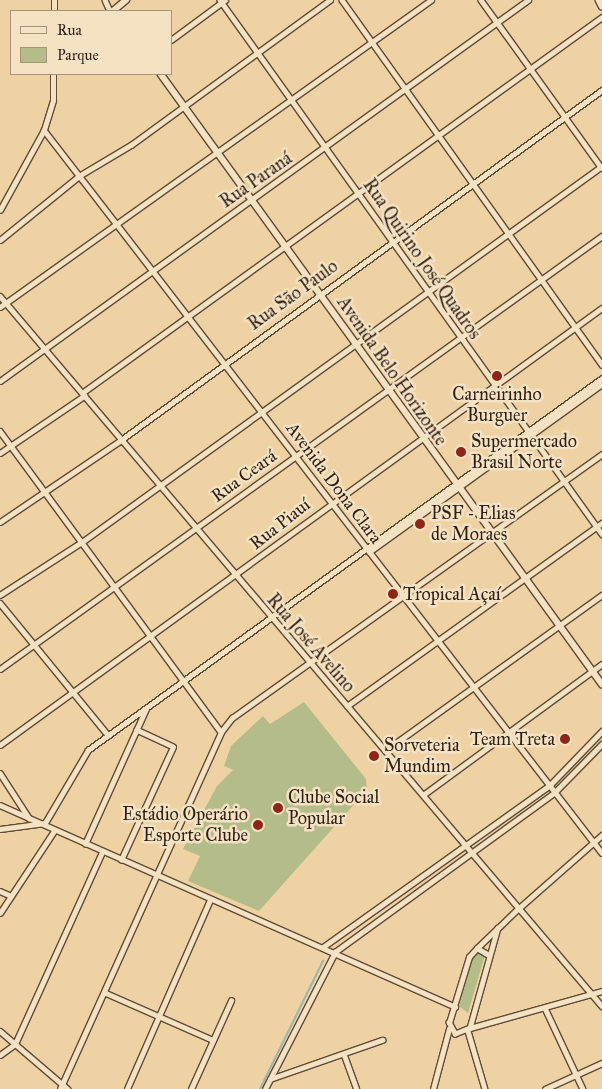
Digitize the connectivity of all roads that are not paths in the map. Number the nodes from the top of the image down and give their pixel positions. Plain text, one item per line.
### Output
1 (126, 0) edge
2 (330, 0) edge
3 (342, 0) edge
4 (431, 0) edge
5 (481, 0) edge
6 (528, 0) edge
7 (600, 0) edge
8 (222, 1) edge
9 (602, 6) edge
10 (113, 10) edge
11 (602, 18) edge
12 (496, 22) junction
13 (172, 39) edge
14 (372, 42) junction
15 (257, 52) junction
16 (530, 68) junction
17 (53, 75) edge
18 (161, 75) edge
19 (406, 90) junction
20 (602, 90) edge
21 (291, 100) junction
22 (182, 104) junction
23 (565, 117) junction
24 (44, 130) junction
25 (438, 135) junction
26 (325, 147) junction
27 (217, 152) junction
28 (602, 167) edge
29 (79, 176) junction
30 (472, 183) junction
31 (358, 192) junction
32 (252, 200) junction
33 (0, 210) edge
34 (116, 224) junction
35 (508, 234) junction
36 (602, 236) edge
37 (0, 240) edge
38 (392, 241) junction
39 (284, 245) junction
40 (152, 270) junction
41 (541, 280) junction
42 (319, 293) junction
43 (428, 294) junction
44 (0, 296) edge
45 (6, 303) junction
46 (0, 307) edge
47 (602, 308) edge
48 (187, 315) junction
49 (576, 328) junction
50 (461, 337) junction
51 (354, 343) junction
52 (42, 349) junction
53 (223, 362) junction
54 (602, 365) edge
55 (602, 378) edge
56 (0, 381) edge
57 (602, 384) edge
58 (496, 386) junction
59 (388, 390) junction
60 (83, 394) junction
61 (262, 410) junction
62 (0, 431) edge
63 (529, 433) junction
64 (422, 437) junction
65 (121, 440) junction
66 (11, 446) junction
67 (0, 453) edge
68 (602, 454) edge
69 (295, 456) junction
70 (474, 468) junction
71 (477, 473) junction
72 (564, 481) junction
73 (159, 485) junction
74 (455, 485) junction
75 (44, 491) junction
76 (329, 503) junction
77 (0, 522) edge
78 (602, 523) edge
79 (596, 527) junction
80 (195, 529) junction
81 (491, 533) junction
82 (602, 534) edge
83 (82, 542) junction
84 (368, 549) junction
85 (235, 576) junction
86 (525, 580) junction
87 (115, 587) junction
88 (0, 595) edge
89 (403, 595) junction
90 (602, 595) edge
91 (0, 603) edge
92 (272, 619) junction
93 (559, 628) junction
94 (150, 637) junction
95 (438, 640) junction
96 (34, 644) junction
97 (307, 662) junction
98 (602, 664) edge
99 (0, 669) edge
100 (593, 671) junction
101 (184, 681) junction
102 (602, 684) edge
103 (474, 687) junction
104 (74, 692) junction
105 (347, 706) junction
106 (147, 708) junction
107 (137, 730) junction
108 (602, 731) edge
109 (222, 732) junction
110 (510, 732) junction
111 (108, 735) junction
112 (602, 744) edge
113 (0, 745) edge
114 (386, 750) junction
115 (0, 773) edge
116 (550, 785) junction
117 (555, 792) junction
118 (423, 795) junction
119 (0, 805) edge
120 (30, 819) junction
121 (46, 823) junction
122 (0, 829) edge
123 (54, 831) junction
124 (602, 835) edge
125 (594, 842) junction
126 (85, 844) junction
127 (464, 845) junction
128 (102, 852) junction
129 (471, 852) junction
130 (602, 853) edge
131 (121, 860) junction
132 (158, 876) junction
133 (0, 891) edge
134 (11, 896) junction
135 (210, 900) junction
136 (518, 909) junction
137 (0, 913) edge
138 (498, 928) junction
139 (324, 948) junction
140 (477, 948) junction
141 (334, 952) junction
142 (489, 954) junction
143 (602, 991) edge
144 (106, 993) junction
145 (591, 994) junction
146 (231, 1000) dead end
147 (602, 1006) edge
148 (455, 1007) junction
149 (546, 1008) junction
150 (159, 1017) junction
151 (449, 1029) junction
152 (469, 1030) junction
153 (0, 1031) edge
154 (213, 1040) junction
155 (382, 1040) dead end
156 (15, 1044) junction
157 (344, 1054) junction
158 (0, 1055) edge
159 (602, 1063) edge
160 (576, 1074) junction
161 (270, 1079) junction
162 (64, 1088) edge
163 (127, 1089) edge
164 (191, 1089) edge
165 (266, 1089) edge
166 (357, 1089) edge
167 (433, 1089) edge
168 (485, 1089) edge
169 (545, 1089) edge
170 (584, 1089) edge

1 - 10 street
2 - 15 street
3 - 14 street
4 - 14 street
5 - 12 street
6 - 12 street, Rua Paraná
7 - 9 street
8 - 13 street
8 - 15 street, Rua Quirino José Quadros
11 - 16 street
12 - 16 street
12 - 19 street, Rua Paraná
14 - 19 street
14 - 21 street
15 - 21 street, Rua Quirino José Quadros
15 - 22 street
16 - 23 street
16 - 25 street
17 - 24 street
18 - 22 street, Avenida Belo Horizonte
19 - 25 street
19 - 26 street, Rua Paraná
20 - 23 street, Rua São Paulo
21 - 26 street, Rua Quirino José Quadros
21 - 27 street
22 - 27 street, Avenida Belo Horizonte
22 - 29 street
23 - 28 street
23 - 30 street, Rua São Paulo
24 - 29 street, Avenida Dona Clara
24 - 33 street
25 - 30 street
25 - 31 street
26 - 31 street, Rua Quirino José Quadros
26 - 32 street, Rua Paraná
27 - 32 street, Avenida Belo Horizonte
27 - 34 street
28 - 35 street
29 - 34 street, Avenida Dona Clara
29 - 37 street
30 - 35 street
30 - 38 street, Rua São Paulo
31 - 38 street, Rua Quirino José Quadros
31 - 39 street
32 - 39 street, Avenida Belo Horizonte
32 - 40 street, Rua Paraná
34 - 40 street, Avenida Dona Clara
34 - 45 street
35 - 41 street
35 - 43 street
36 - 41 street, Rua Ceará
38 - 42 street, Rua São Paulo
38 - 43 street, Rua Quirino José Quadros
39 - 42 street, Avenida Belo Horizonte
39 - 48 street
40 - 48 street, Avenida Dona Clara
40 - 52 street, Rua Paraná
41 - 49 street
41 - 50 street, Rua Ceará
42 - 51 street, Avenida Belo Horizonte
42 - 53 street, Rua São Paulo
43 - 50 street, Rua Quirino José Quadros
43 - 51 street
44 - 45 street, Rua José Avelino
45 - 46 street
45 - 52 street, Rua José Avelino
47 - 49 street, Rua Piauí
48 - 53 street, Avenida Dona Clara
48 - 60 street
49 - 54 street
49 - 58 street, Rua Piauí
50 - 58 street, Rua Quirino José Quadros
50 - 59 street, Rua Ceará
51 - 59 street, Avenida Belo Horizonte
51 - 61 street
52 - 56 street, Rua Paraná
52 - 60 street, Rua José Avelino
53 - 61 street, Avenida Dona Clara
53 - 65 street, Rua São Paulo
55 - 63 street
57 - 63 street
58 - 63 street, Rua Quirino José Quadros
58 - 64 street, Rua Piauí
59 - 64 street, Avenida Belo Horizonte
59 - 69 street, Rua Ceará
60 - 65 street, Rua José Avelino
60 - 66 street
61 - 69 street, Avenida Dona Clara
61 - 73 street
62 - 66 street
63 - 70 street
63 - 71 street
63 - 72 street, Rua Quirino José Quadros
64 - 74 street, Avenida Belo Horizonte
64 - 76 street, Rua Piauí
65 - 73 street, Rua José Avelino
65 - 75 street, Rua São Paulo
66 - 67 street
66 - 75 street
68 - 72 street
69 - 76 street, Avenida Dona Clara
69 - 80 street, Rua Ceará
70 - 71 street
70 - 74 street
71 - 74 street
72 - 79 street, Rua Quirino José Quadros
72 - 81 street
73 - 80 street, Rua José Avelino
73 - 83 street
74 - 81 street, Avenida Belo Horizonte
74 - 84 street
75 - 77 street, Rua São Paulo
75 - 83 street
76 - 84 street, Avenida Dona Clara
76 - 85 street, Rua Piauí
78 - 79 street
79 - 82 street, Rua Quirino José Quadros
79 - 86 street
80 - 85 street, Rua José Avelino
80 - 87 street, Rua Ceará
81 - 86 street, Avenida Belo Horizonte
81 - 89 street
83 - 87 street
83 - 88 street
84 - 89 street, Avenida Dona Clara
84 - 92 street
85 - 92 street, Rua José Avelino
85 - 94 street, Rua Piauí
86 - 93 street, Avenida Belo Horizonte
86 - 95 street
87 - 94 street
87 - 96 street, Rua Ceará
89 - 95 street, Avenida Dona Clara
89 - 97 street
90 - 93 street
91 - 96 street
92 - 97 street, Rua José Avelino
92 - 101 street
93 - 100 street, Avenida Belo Horizonte
93 - 103 street
94 - 101 street
94 - 104 street, Rua Piauí
95 - 103 street, Avenida Dona Clara
95 - 105 street
96 - 99 street, Rua Ceará
96 - 104 street
97 - 105 street, Rua José Avelino
97 - 109 street
98 - 100 street
100 - 102 street, Avenida Belo Horizonte
100 - 110 street
101 - 106 street
101 - 109 street
103 - 110 street, Avenida Dona Clara
103 - 114 street
104 - 111 street
104 - 113 street, Rua Piauí
105 - 114 street, Rua José Avelino
106 - 107 street
106 - 111 street
107 - 126 street
107 - 131 street
108 - 116 street
109 - 132 street
110 - 116 street, Avenida Dona Clara
110 - 118 street
111 - 121 street
112 - 117 street
114 - 118 street, Rua José Avelino
115 - 120 street
116 - 117 street, Avenida Dona Clara
116 - 127 street
117 - 125 street, Avenida Dona Clara
117 - 129 street
118 - 127 street, Rua José Avelino
119 - 120 street
120 - 121 street
121 - 122 street
121 - 123 street
123 - 126 street
123 - 134 street
124 - 125 street
125 - 130 street, Avenida Dona Clara
125 - 136 street
126 - 128 street
127 - 129 street, Rua José Avelino
127 - 139 street
128 - 131 street
128 - 156 street
129 - 136 street, Rua José Avelino
129 - 141 street
131 - 132 street
132 - 135 street
132 - 144 street
133 - 134 street
134 - 137 street
135 - 139 street
135 - 150 street
136 - 138 street
136 - 145 street, Rua José Avelino
138 - 140 street
138 - 142 street
139 - 141 street
140 - 142 street
140 - 148 street
141 - 148 street
141 - 161 street
142 - 152 street
143 - 145 street
144 - 150 street
144 - 162 street
145 - 147 street, Rua José Avelino
145 - 149 street
146 - 154 street
148 - 151 street
149 - 152 street
149 - 160 street
150 - 154 street
150 - 163 street
151 - 152 street
151 - 167 street
152 - 168 street
153 - 156 street
154 - 164 street
155 - 157 street
156 - 158 street
156 - 162 street
157 - 161 street
157 - 166 street
159 - 160 street
160 - 169 street
160 - 170 street
161 - 165 street

